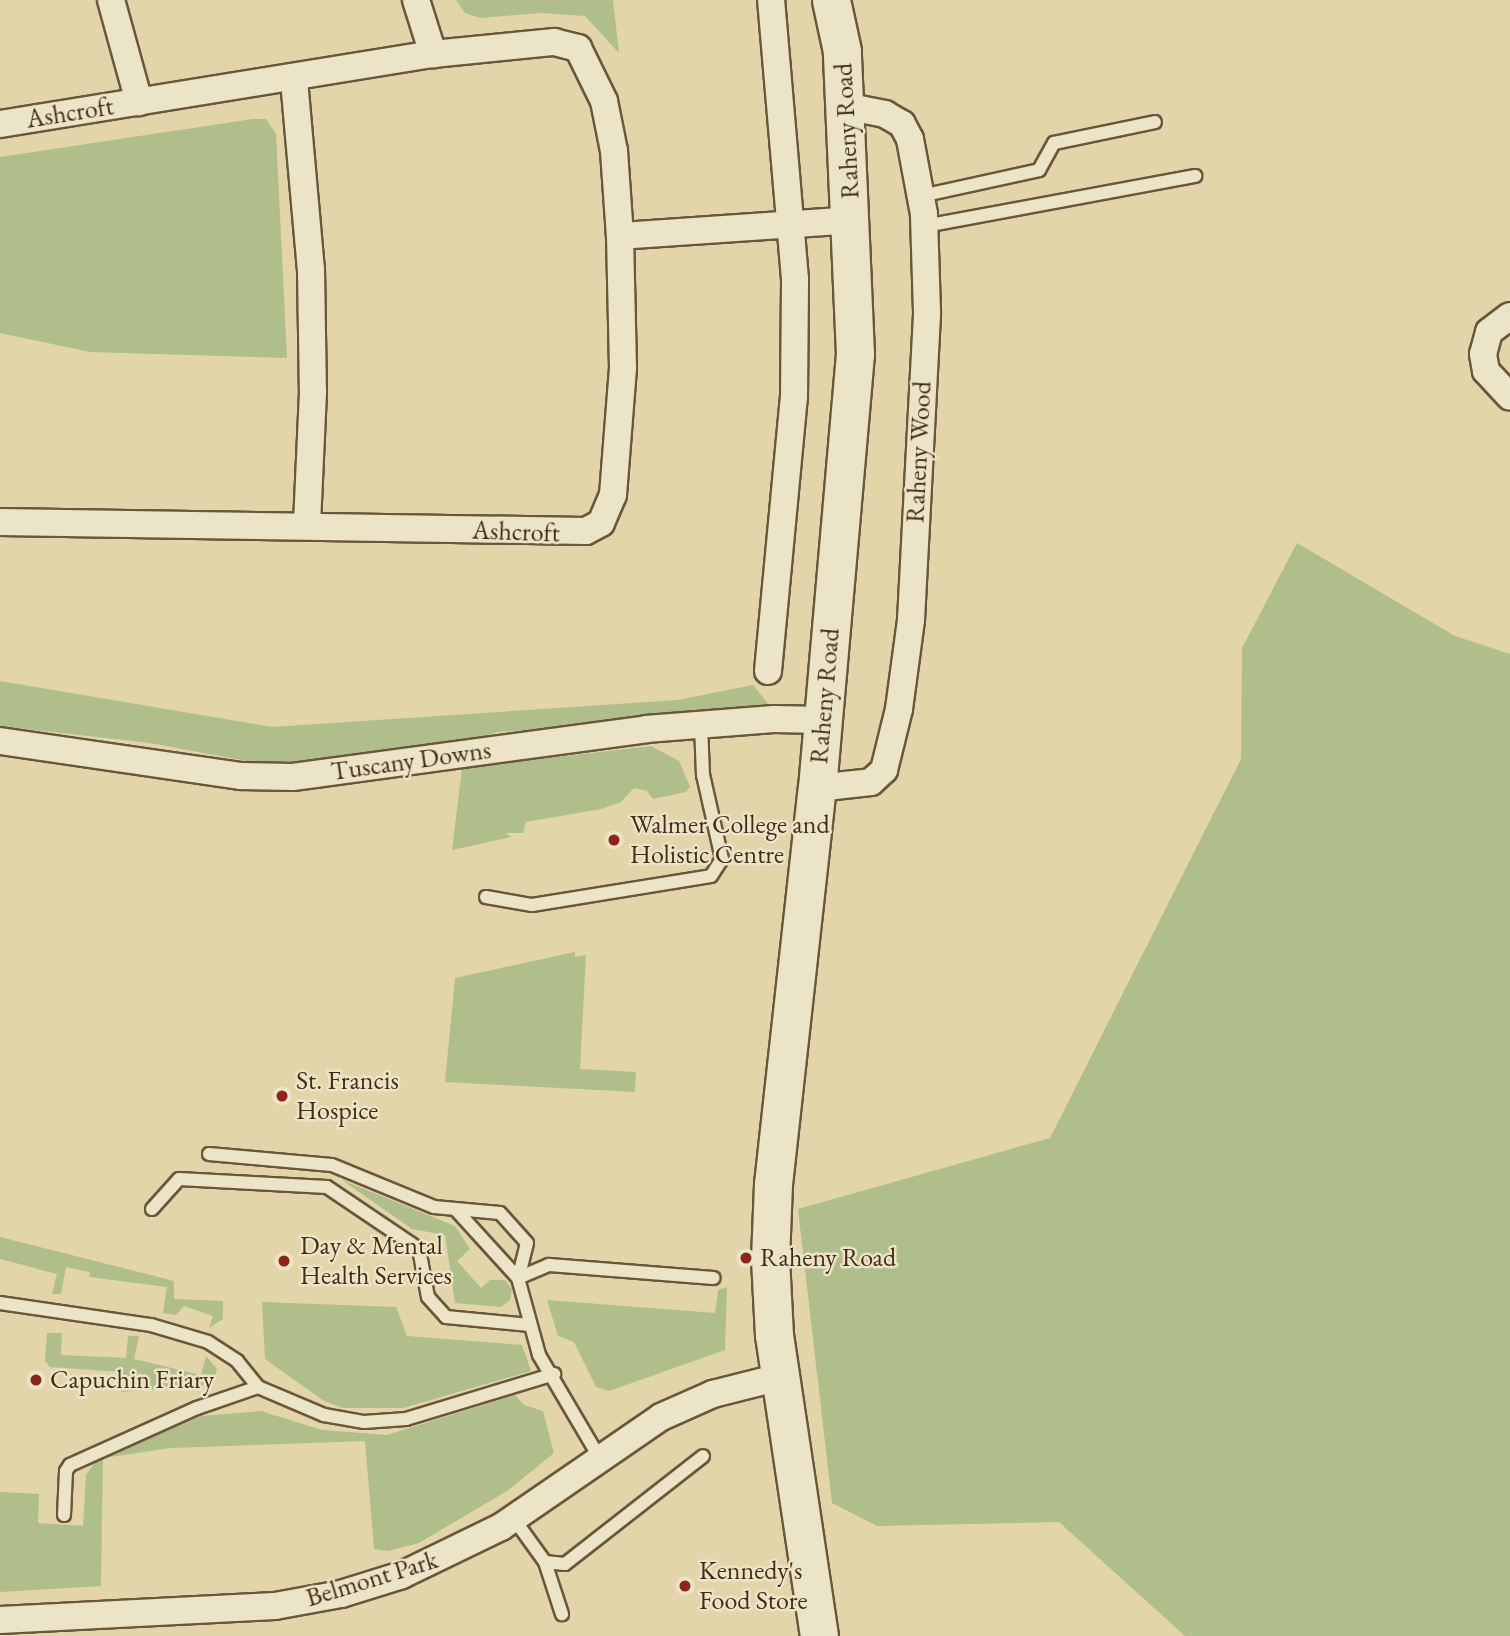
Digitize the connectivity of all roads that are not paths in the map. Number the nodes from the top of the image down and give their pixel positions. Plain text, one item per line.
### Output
1 (111, 0) edge
2 (416, 0) edge
3 (771, 0) edge
4 (841, 2) edge
5 (433, 54) junction
6 (295, 80) junction
7 (139, 102) junction
8 (845, 106) junction
9 (1155, 122) dead end
10 (0, 124) edge
11 (1195, 176) dead end
12 (921, 197) junction
13 (852, 220) junction
14 (788, 226) junction
15 (925, 226) junction
16 (620, 236) junction
17 (1510, 316) edge
18 (1510, 397) edge
19 (0, 522) edge
20 (307, 524) junction
21 (768, 671) dead end
22 (823, 720) junction
23 (701, 725) junction
24 (0, 741) edge
25 (817, 789) junction
26 (486, 897) dead end
27 (209, 1154) dead end
28 (152, 1209) dead end
29 (457, 1211) junction
30 (518, 1278) junction
31 (713, 1278) dead end
32 (0, 1303) edge
33 (530, 1325) junction
34 (554, 1374) junction
35 (780, 1377) junction
36 (258, 1387) junction
37 (703, 1456) dead end
38 (599, 1457) junction
39 (64, 1515) dead end
40 (514, 1519) junction
41 (545, 1562) junction
42 (562, 1614) dead end
43 (0, 1620) edge
44 (819, 1636) edge

1 - 7 street, Ashcroft
2 - 5 street
3 - 14 street
4 - 8 main road, Raheny Road
5 - 6 street, Ashcroft
5 - 16 street, Ashcroft
6 - 7 street, Ashcroft
6 - 20 street
7 - 10 street, Ashcroft
8 - 12 street, Raheny Wood
8 - 13 main road, Raheny Road
9 - 12 lane
11 - 15 lane
12 - 15 street, Raheny Wood
13 - 14 street
13 - 22 main road, Raheny Road
14 - 16 street
14 - 21 street
15 - 25 street, Raheny Wood
16 - 20 street, Ashcroft
17 - 18 street
19 - 20 street, Ashcroft
22 - 23 street, Tuscany Downs
22 - 25 main road, Raheny Road
23 - 24 street, Tuscany Downs
23 - 26 lane
25 - 35 main road, Raheny Road
27 - 29 lane
28 - 33 lane
29 - 30 lane
29 - 30 lane
30 - 31 lane
30 - 33 lane
32 - 36 lane
33 - 34 lane
34 - 36 lane
34 - 38 lane
35 - 38 street, Belmont Park
35 - 44 main road, Raheny Road
36 - 39 lane
37 - 41 lane
38 - 40 street, Belmont Park
40 - 41 lane
40 - 43 street, Belmont Park
41 - 42 lane

